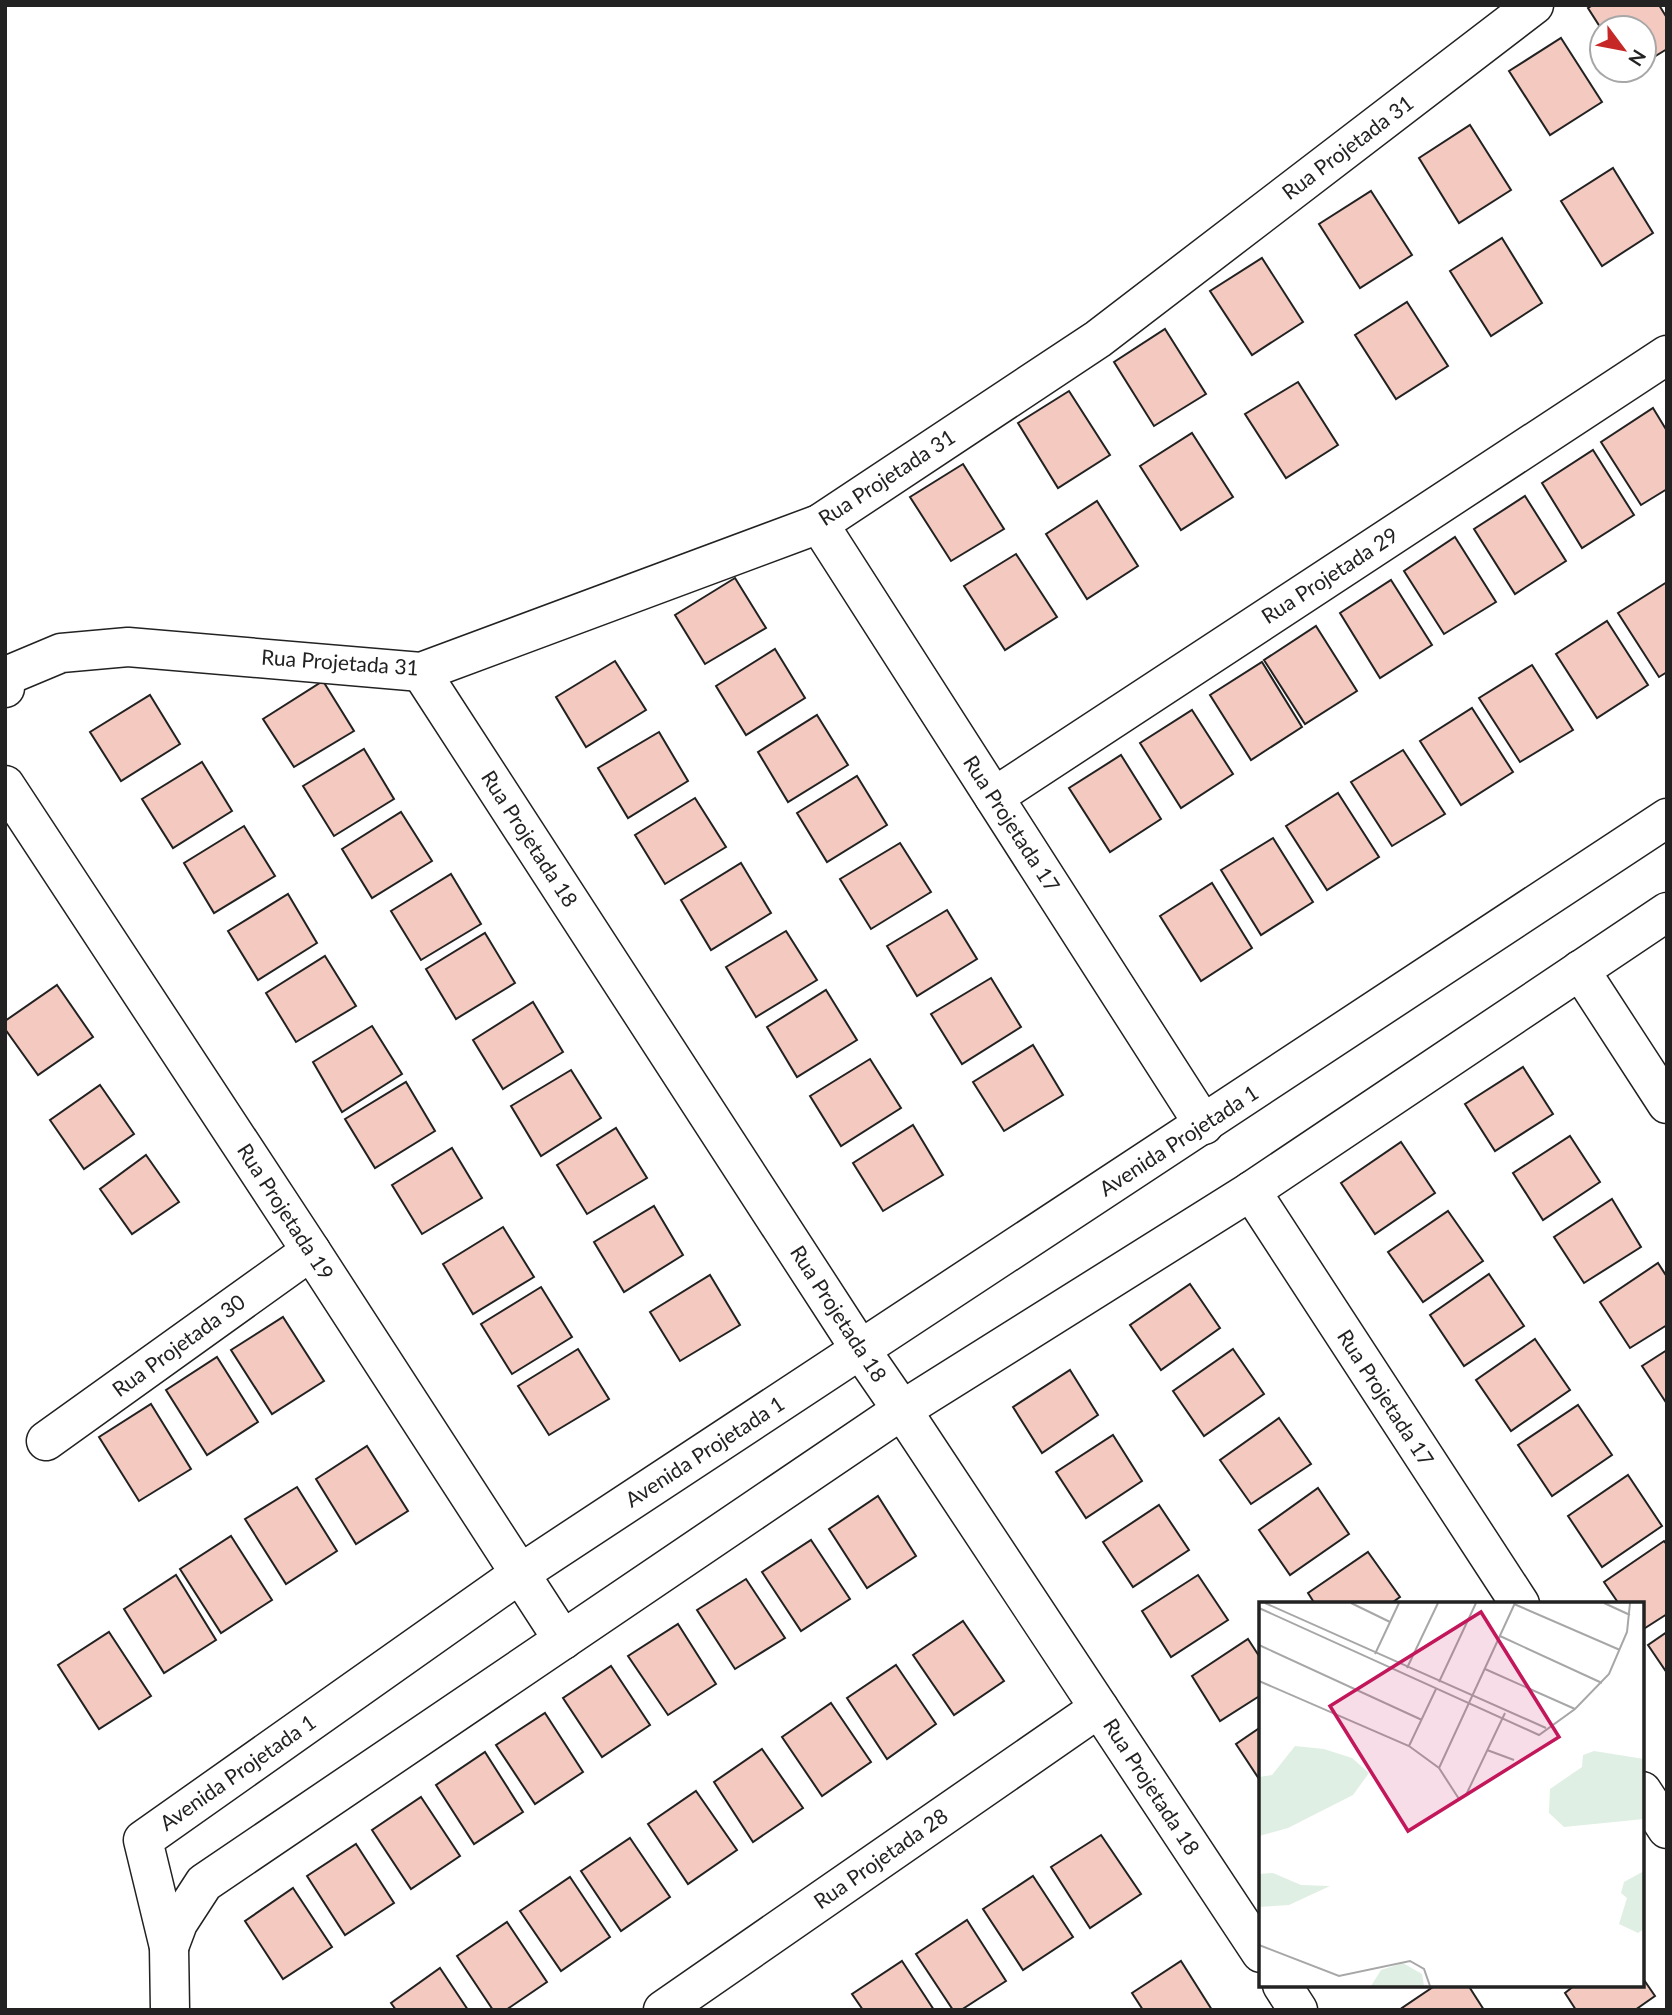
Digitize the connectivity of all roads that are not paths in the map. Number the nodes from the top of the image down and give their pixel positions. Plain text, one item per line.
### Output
1 (1534, 5) edge
2 (1667, 355) edge
3 (819, 524) junction
4 (421, 672) junction
5 (6, 682) edge
6 (5, 785) edge
7 (994, 797) junction
8 (1667, 818) edge
9 (1667, 912) edge
10 (1580, 970) junction
11 (1667, 1104) edge
12 (1204, 1125) junction
13 (1251, 1191) junction
14 (311, 1251) junction
15 (860, 1349) junction
16 (902, 1410) junction
17 (46, 1441) dead end
18 (521, 1573) junction
19 (1519, 1602) edge
20 (563, 1640) junction
21 (1099, 1708) junction
22 (1644, 1794) edge
23 (1667, 1829) edge
24 (169, 1947) junction
25 (1259, 1950) edge
26 (1283, 1987) edge
27 (170, 2010) edge
28 (663, 2010) edge
29 (1298, 2010) edge

1 - 3 street, Rua Projetada 31
2 - 7 street, Rua Projetada 29
3 - 4 street, Rua Projetada 31
3 - 7 street, Rua Projetada 17
4 - 5 street, Rua Projetada 31
4 - 15 street, Rua Projetada 18
6 - 14 street, Rua Projetada 19
7 - 12 street, Rua Projetada 17
8 - 12 street, Avenida Projetada 1
9 - 10 street
10 - 11 street
10 - 13 street
12 - 15 street, Avenida Projetada 1
13 - 16 street
13 - 19 street, Rua Projetada 17
14 - 17 street, Rua Projetada 30
14 - 18 street, Rua Projetada 19
15 - 16 street, Rua Projetada 18
15 - 18 street, Avenida Projetada 1
16 - 20 street
16 - 21 street, Rua Projetada 18
18 - 20 street, Rua Projetada 19
18 - 24 street, Avenida Projetada 1
20 - 24 street
21 - 25 street, Rua Projetada 18
21 - 28 street, Rua Projetada 28
22 - 23 street
24 - 27 street
26 - 29 street

